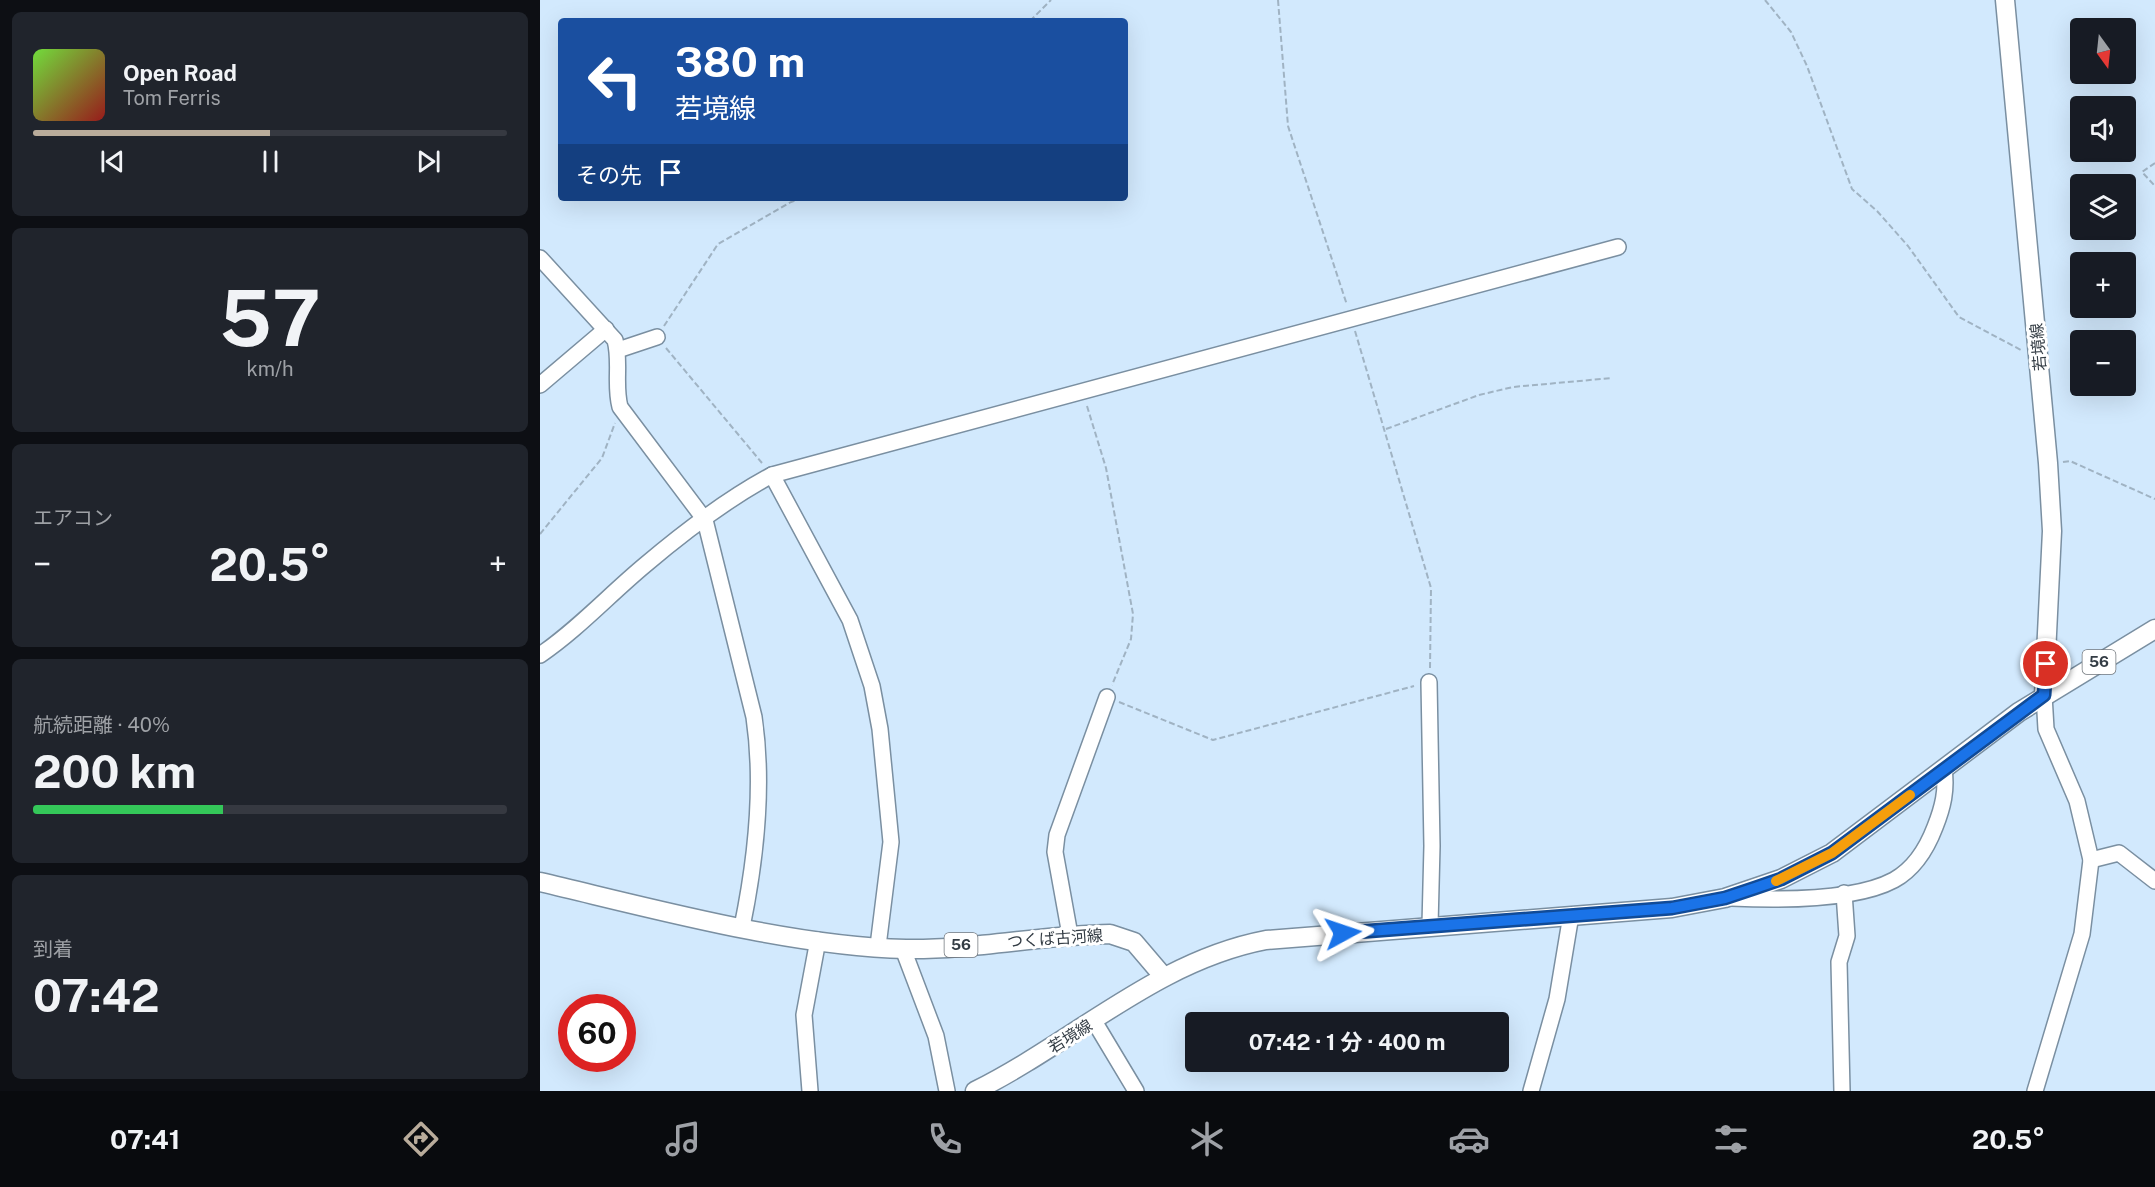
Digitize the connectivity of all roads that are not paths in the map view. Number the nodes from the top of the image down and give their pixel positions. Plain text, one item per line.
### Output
1 (2005, 0) edge
2 (1618, 247) dead end
3 (540, 258) edge
4 (606, 330) junction
5 (657, 337) road end
6 (618, 350) junction
7 (540, 385) edge
8 (772, 475) junction
9 (705, 520) junction
10 (2155, 629) edge
11 (540, 655) edge
12 (1429, 682) road end
13 (2044, 695) junction
14 (1107, 697) road end
15 (1944, 769) junction
16 (2091, 860) junction
17 (2155, 880) edge
18 (540, 882) edge
19 (1844, 893) junction
20 (1725, 898) junction
21 (1571, 915) junction
22 (1430, 925) junction
23 (742, 927) junction
24 (1070, 935) junction
25 (818, 940) junction
26 (878, 946) junction
27 (903, 949) junction
28 (1163, 976) junction
29 (1094, 1021) junction
30 (810, 1091) edge
31 (947, 1091) edge
32 (975, 1091) edge
33 (1136, 1091) edge
34 (1531, 1091) edge
35 (1842, 1091) edge
36 (2035, 1091) edge

1 - 13 main road, 若境線
2 - 8 street
3 - 4 street
4 - 6 street
4 - 7 street
5 - 6 street
6 - 9 street
8 - 9 street
8 - 26 street
9 - 11 street
9 - 23 street
10 - 13 main road, 56
12 - 22 street
13 - 15 main road, 56
13 - 16 street
14 - 24 street
15 - 19 street
15 - 20 main road, 56
16 - 17 street
16 - 36 street
18 - 23 main road, つくば古河線 / 56
19 - 20 street
19 - 35 street
20 - 21 main road, 56
21 - 22 main road, 56
21 - 34 street
22 - 28 main road, 56
23 - 25 main road, つくば古河線 / 56
24 - 27 main road, つくば古河線 / 56
24 - 28 main road, つくば古河線 / 56
25 - 26 main road, つくば古河線 / 56
25 - 30 street
26 - 27 main road, つくば古河線 / 56
27 - 31 street
28 - 29 main road, 若境線
29 - 32 main road, 若境線
29 - 33 street

